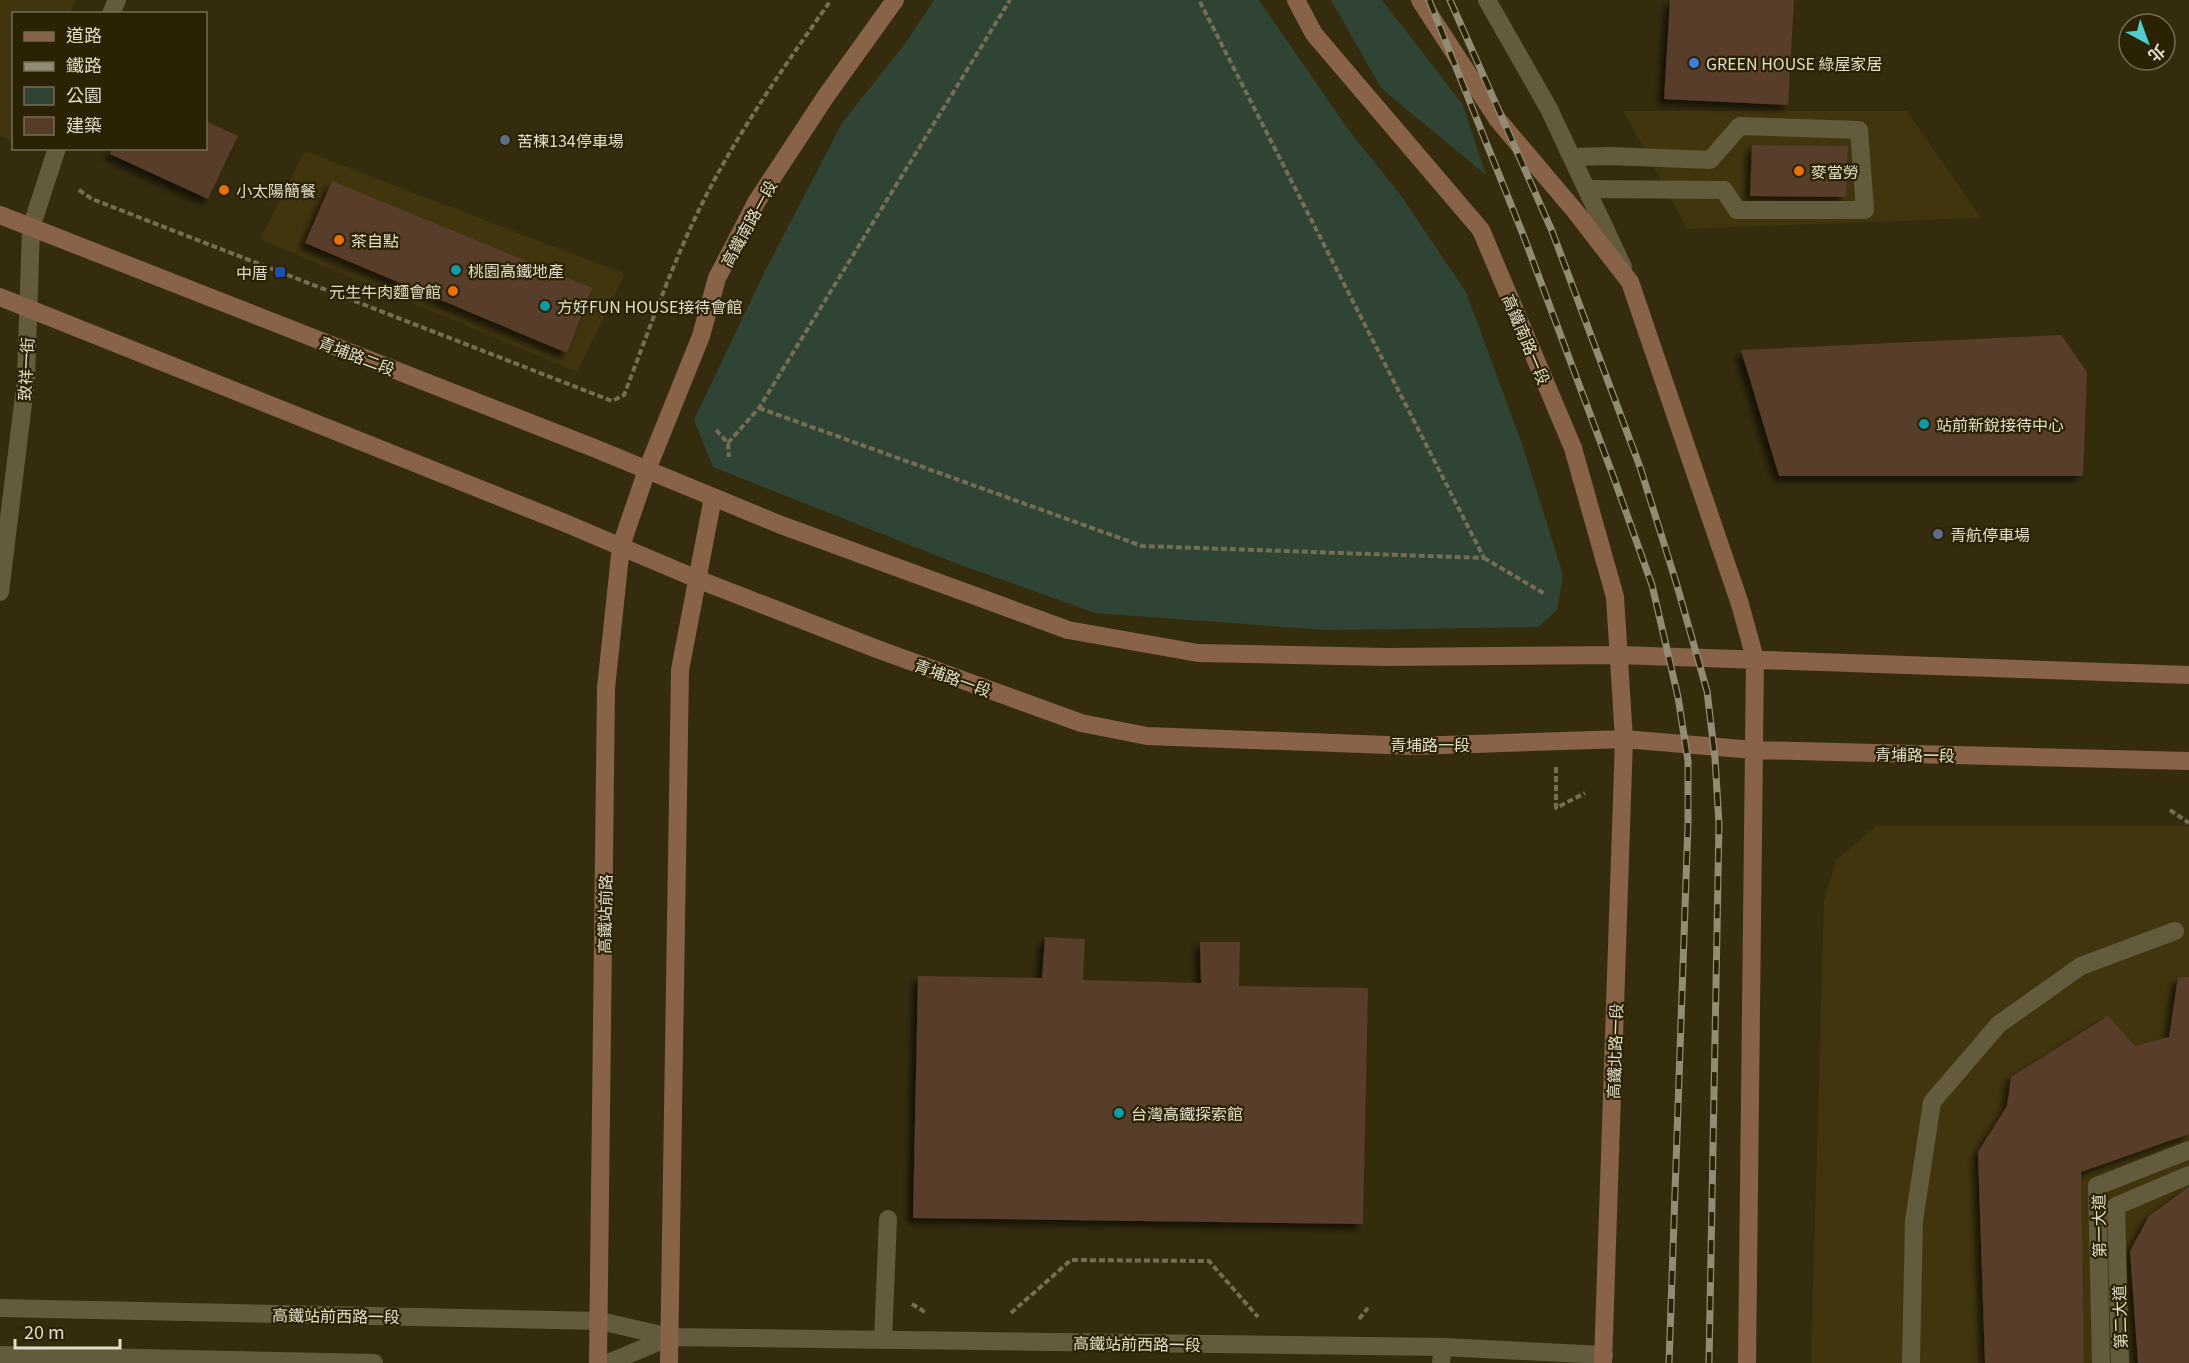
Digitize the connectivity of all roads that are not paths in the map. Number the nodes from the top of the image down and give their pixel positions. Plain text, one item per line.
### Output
1 (895, 0) edge
2 (1296, 0) edge
3 (1420, 0) edge
4 (1487, 0) edge
5 (56, 150) edge
6 (1572, 157) junction
7 (1587, 189) junction
8 (0, 215) edge
9 (32, 228) junction
10 (1630, 282) junction
11 (0, 297) edge
12 (28, 308) junction
13 (647, 470) junction
14 (713, 497) junction
15 (621, 546) junction
16 (697, 579) junction
17 (0, 592) edge
18 (1620, 655) junction
19 (1755, 659) junction
20 (2189, 675) edge
21 (1624, 739) junction
22 (1754, 750) junction
23 (2189, 761) edge
24 (2175, 931) dead end
25 (2189, 1150) edge
26 (2189, 1175) edge
27 (888, 1219) dead end
28 (0, 1308) edge
29 (600, 1321) junction
30 (670, 1337) junction
31 (883, 1340) junction
32 (0, 1355) edge
33 (1442, 1355) edge
34 (1603, 1359) edge
35 (374, 1363) edge
36 (598, 1363) edge
37 (608, 1363) edge
38 (669, 1363) edge
39 (1747, 1363) edge
40 (1911, 1363) edge
41 (2101, 1363) edge
42 (2120, 1363) edge

1 - 13 street, 高鐵南路一段
2 - 18 street, 高鐵南路一段
3 - 10 street
4 - 6 street
5 - 9 street, 致祥一街
6 - 7 street
6 - 7 street
7 - 10 street
8 - 9 street, 青埔路二段
9 - 12 street, 致祥一街
9 - 13 street, 青埔路二段
10 - 19 street
11 - 12 street
12 - 15 street
12 - 17 street, 致祥一街
13 - 14 street, 青埔路二段
13 - 15 street, 高鐵站前路
14 - 16 street
14 - 18 street
15 - 16 street
15 - 29 street, 高鐵站前路
16 - 21 street, 青埔路一段
16 - 30 street
18 - 19 street
18 - 21 street, 高鐵南路一段
19 - 20 street
19 - 22 street
21 - 22 street, 青埔路一段
21 - 34 street, 高鐵北路一段
22 - 23 street, 青埔路一段
22 - 39 street
24 - 40 street
25 - 41 street, 第一大道
26 - 42 street, 第二大道
27 - 31 street
28 - 29 street, 高鐵站前西路一段
29 - 30 street, 高鐵站前西路一段
29 - 36 street, 高鐵站前路
30 - 31 street, 高鐵站前西路一段
30 - 37 street, 高鐵站前西路一段
30 - 38 street
31 - 33 street, 高鐵站前西路一段
32 - 35 street
33 - 34 street, 高鐵站前西路一段

